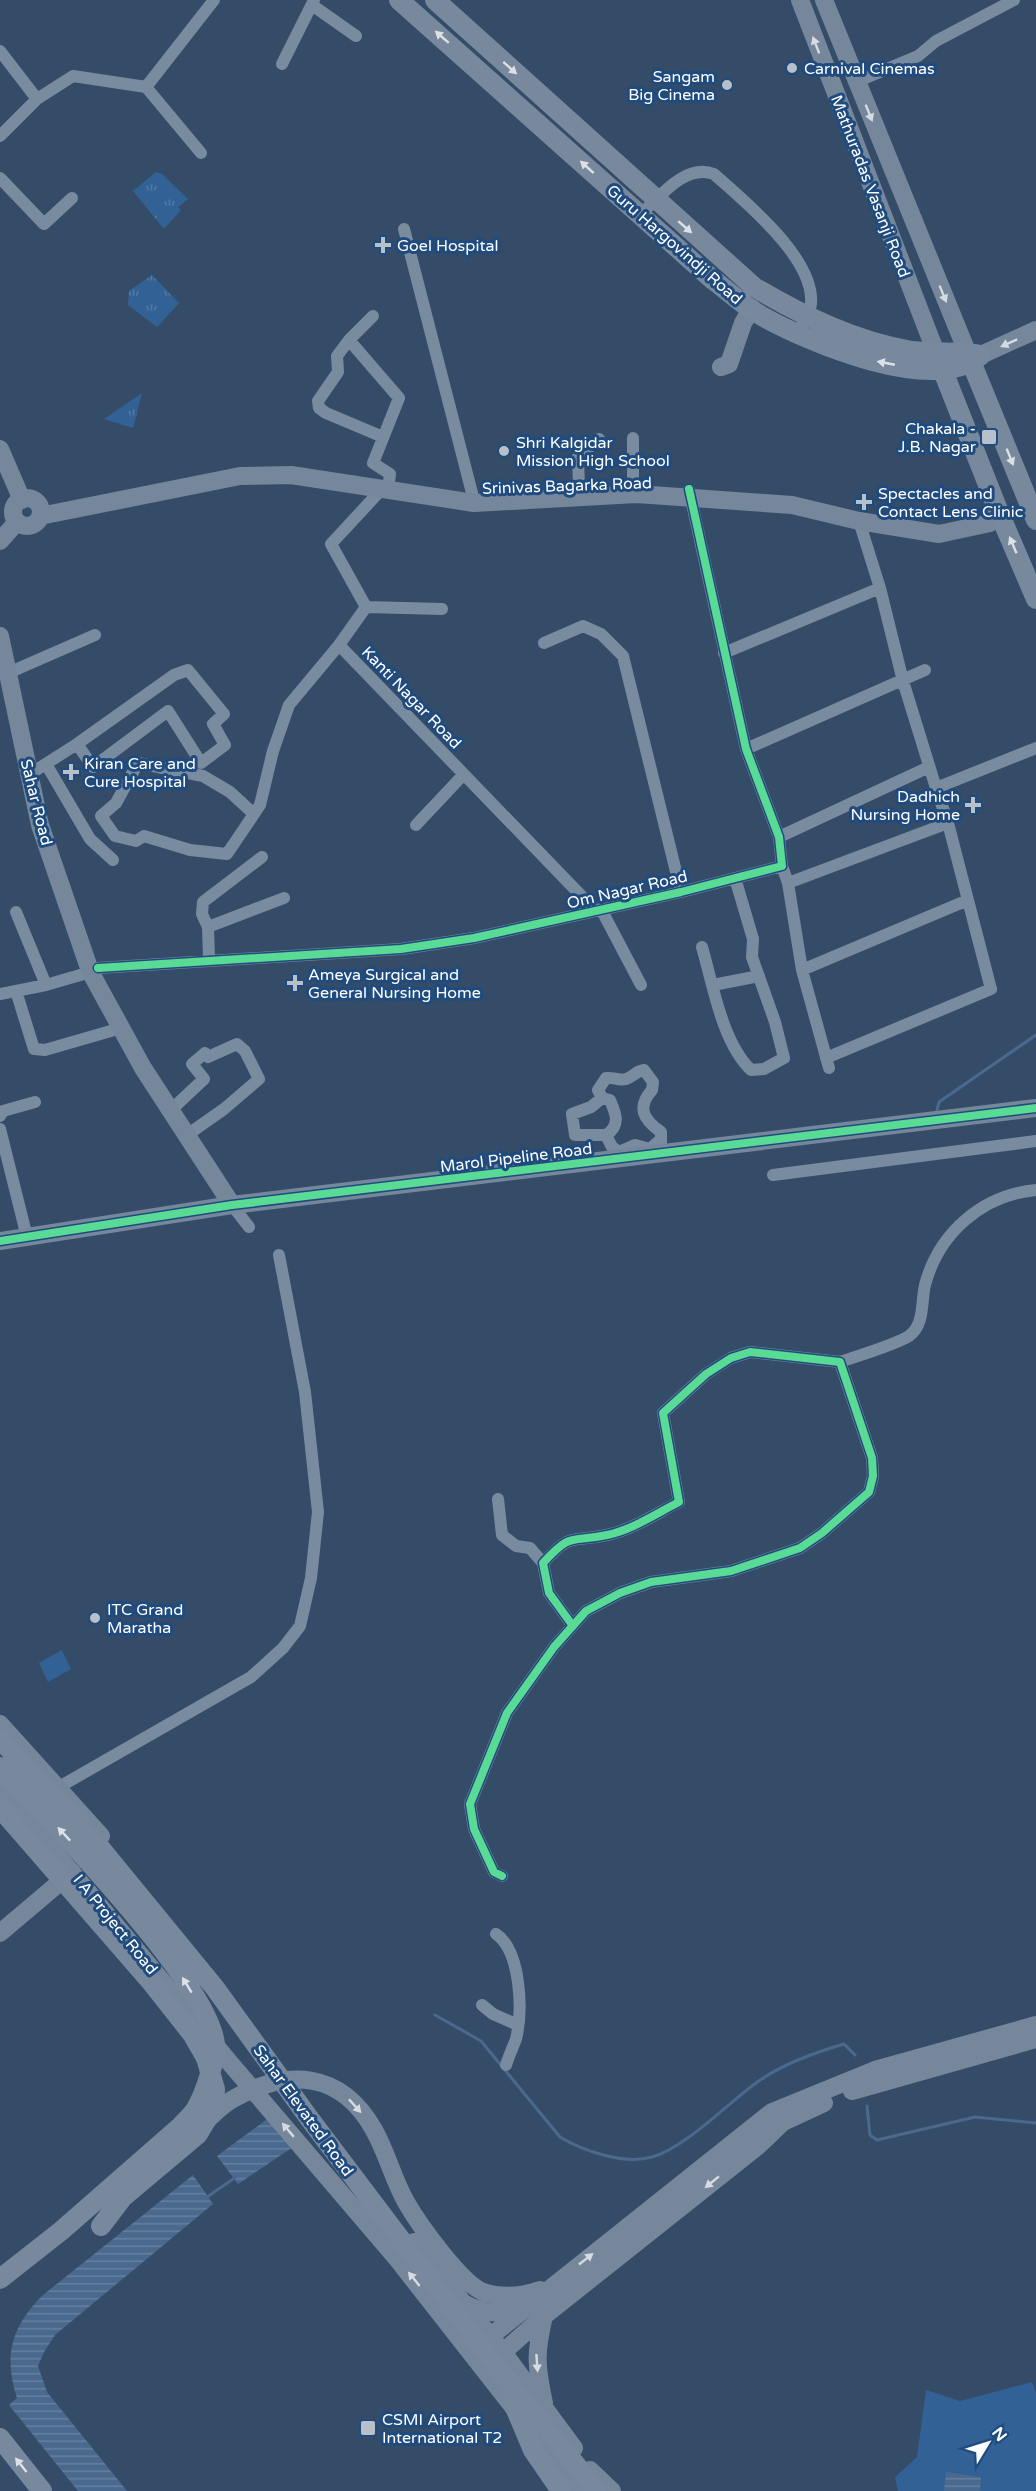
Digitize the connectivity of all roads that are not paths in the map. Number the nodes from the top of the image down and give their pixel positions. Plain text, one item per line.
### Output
1 (214, 0) edge
2 (399, 0) edge
3 (435, 0) edge
4 (800, 0) edge
5 (824, 0) edge
6 (1014, 0) edge
7 (313, 3) edge
8 (356, 36) dead end
9 (0, 51) edge
10 (282, 64) dead end
11 (856, 82) junction
12 (146, 87) junction
13 (37, 99) junction
14 (0, 136) edge
15 (201, 153) dead end
16 (0, 178) edge
17 (72, 198) dead end
18 (656, 201) junction
19 (640, 215) junction
20 (404, 229) dead end
21 (752, 308) junction
22 (373, 316) dead end
23 (802, 324) junction
24 (1036, 330) edge
25 (349, 340) junction
26 (973, 357) junction
27 (940, 362) junction
28 (721, 367) dead end
29 (383, 437) junction
30 (633, 438) dead end
31 (599, 439) dead end
32 (0, 449) edge
33 (633, 485) junction
34 (385, 486) junction
35 (579, 489) junction
36 (472, 493) junction
37 (689, 493) junction
38 (22, 500) junction
39 (40, 511) junction
40 (1000, 514) junction
41 (1036, 520) edge
42 (858, 521) junction
43 (18, 522) junction
44 (941, 529) junction
45 (0, 541) edge
46 (880, 588) junction
47 (1036, 598) edge
48 (366, 607) junction
49 (442, 609) dead end
50 (95, 635) dead end
51 (0, 636) edge
52 (544, 643) dead end
53 (339, 645) junction
54 (724, 653) junction
55 (925, 670) dead end
56 (8, 672) junction
57 (903, 681) junction
58 (77, 744) junction
59 (1036, 748) edge
60 (746, 749) junction
61 (46, 764) junction
62 (930, 767) junction
63 (30, 774) junction
64 (464, 774) junction
65 (936, 788) junction
66 (254, 814) junction
67 (948, 823) junction
68 (416, 825) dead end
69 (779, 837) junction
70 (262, 857) dead end
71 (113, 860) dead end
72 (782, 866) junction
73 (735, 878) junction
74 (788, 883) junction
75 (681, 892) junction
76 (284, 898) dead end
77 (968, 900) junction
78 (598, 909) junction
79 (16, 912) dead end
80 (208, 927) junction
81 (702, 947) dead end
82 (209, 959) junction
83 (91, 970) junction
84 (802, 970) junction
85 (759, 976) junction
86 (46, 985) junction
87 (641, 985) dead end
88 (713, 986) junction
89 (16, 991) junction
90 (0, 994) edge
91 (121, 1028) junction
92 (602, 1098) junction
93 (35, 1102) dead end
94 (1036, 1108) edge
95 (172, 1109) junction
96 (0, 1116) edge
97 (0, 1129) edge
98 (187, 1134) junction
99 (606, 1135) junction
100 (1036, 1141) edge
101 (660, 1148) junction
102 (610, 1154) junction
103 (772, 1175) dead end
104 (1036, 1190) edge
105 (231, 1205) junction
106 (249, 1227) dead end
107 (27, 1237) junction
108 (0, 1240) edge
109 (279, 1255) dead end
110 (840, 1362) junction
111 (498, 1499) dead end
112 (543, 1563) junction
113 (573, 1626) junction
114 (0, 1724) edge
115 (0, 1739) edge
116 (0, 1767) edge
117 (0, 1786) edge
118 (59, 1787) junction
119 (0, 1808) edge
120 (108, 1845) junction
121 (73, 1871) junction
122 (502, 1876) dead end
123 (0, 1933) edge
124 (496, 1934) dead end
125 (482, 2005) dead end
126 (518, 2025) junction
127 (1036, 2025) edge
128 (1036, 2038) edge
129 (506, 2065) dead end
130 (101, 2226) dead end
131 (61, 2231) junction
132 (0, 2279) edge
133 (556, 2282) junction
134 (464, 2304) junction
135 (524, 2308) junction
136 (544, 2316) junction
137 (490, 2336) junction
138 (470, 2352) junction
139 (495, 2364) junction
140 (545, 2410) junction
141 (0, 2438) edge
142 (590, 2470) junction
143 (42, 2491) edge
144 (561, 2491) edge
145 (579, 2491) edge
146 (597, 2491) edge
147 (605, 2491) edge
148 (612, 2491) edge

1 - 12 street
19 -> 2 main road, Guru Hargovindji Road
3 -> 18 main road, Guru Hargovindji Road
27 -> 4 main road, Mathuradas Vasanji Road
5 - 11 main road, Mathuradas Vasanji Road
6 - 11 street
7 - 8 street
7 - 10 street
9 - 13 street
11 -> 26 main road, Mathuradas Vasanji Road
12 - 13 street
12 - 15 street
13 - 14 street
16 - 17 street
18 - 19 street
18 -> 23 main road, Guru Hargovindji Road
18 - 23 street
19 - 21 main road, Guru Hargovindji Road
20 - 36 street
21 - 23 main road, Guru Hargovindji Road
21 - 28 main road
22 - 25 street
23 - 27 main road, Guru Hargovindji Road
24 -> 26 main road
25 - 29 street
25 - 29 street
26 - 27 main road, Guru Hargovindji Road
26 -> 41 main road
27 - 40 main road
29 - 34 street
30 - 33 street
31 - 35 street
32 - 38 main road
33 - 35 main road, Srinivas Bagarka Road
33 - 37 main road, Srinivas Bagarka Road
34 - 36 main road, Srinivas Bagarka Road
34 - 37 main road, Srinivas Bagarka Road
34 - 39 main road
34 - 48 street
35 - 36 main road, Srinivas Bagarka Road
37 - 42 main road, Srinivas Bagarka Road
37 - 44 main road, Srinivas Bagarka Road
37 - 54 street
38 - 39 main road
38 - 43 main road
39 - 43 main road
40 - 44 main road, Srinivas Bagarka Road
47 -> 40 main road
42 - 44 main road, Srinivas Bagarka Road
42 - 46 street
43 - 45 main road
46 - 54 street
46 - 57 street
48 - 49 street
48 - 53 street, Kanti Nagar Road
50 - 56 street
51 - 56 main road, Sahar Road
52 - 75 street
53 - 64 street, Kanti Nagar Road
53 - 66 street
54 - 60 street
55 - 57 street
56 - 63 main road, Sahar Road
57 - 60 street
57 - 62 street
58 - 58 street
58 - 61 street
59 - 65 street
60 - 69 street
61 - 63 street
61 - 71 street
62 - 65 street
62 - 69 street
63 - 83 main road, Sahar Road
64 - 68 street
64 - 78 street, Kanti Nagar Road
65 - 67 street
66 - 66 street
67 - 74 street
67 - 77 street
69 - 72 street
70 - 80 street
72 - 73 street, Om Nagar Road
72 - 74 street
73 - 75 street, Om Nagar Road
73 - 85 street
74 - 84 street
75 - 78 street, Om Nagar Road
76 - 80 street
77 - 84 street
77 - 84 street
78 - 82 street, Om Nagar Road
78 - 87 street, Kanti Nagar Road
79 - 86 street
80 - 82 street
81 - 88 street
82 - 83 street, Om Nagar Road
83 - 86 street, Om Nagar Road
83 - 91 main road, Sahar Road
85 - 88 street
85 - 88 street
86 - 89 street, Om Nagar Road
89 - 90 street, Om Nagar Road
89 - 91 street
91 - 95 main road, Sahar Road
92 - 99 street
92 - 99 street
92 - 101 street
93 - 96 street
94 - 101 main road, Marol Pipeline Road
95 - 98 main road, Sahar Road
95 - 98 street
97 - 107 street
98 - 105 main road, Sahar Road
99 - 102 street
100 - 103 street
101 - 102 main road, Marol Pipeline Road
102 - 105 main road, Marol Pipeline Road
104 - 110 street
105 - 106 street
105 - 107 main road, Marol Pipeline Road
107 - 108 main road, Marol Pipeline Road
109 - 118 street
110 - 112 street
110 - 113 street
111 - 112 street
112 - 113 street
113 - 122 street
114 - 118 main road
115 - 139 main road, Sahar Elevated Road
131 -> 116 main road
117 - 121 main road, I A Project Road
118 - 120 main road
119 - 130 main road
120 - 121 main road
120 - 134 main road
121 - 123 main road
138 -> 121 main road, I A Project Road
124 - 126 street
125 - 126 street
126 - 129 street
133 -> 127 main road
128 -> 136 main road
131 - 132 main road
131 -> 133 main road
133 - 135 main road
134 - 135 main road
134 - 137 main road
135 - 137 main road
136 - 139 main road
136 -> 140 main road
137 - 138 main road
137 - 139 main road
138 - 139 main road, I A Project Road
139 - 140 main road
139 - 144 main road
139 - 145 main road
139 - 146 main road, Sahar Elevated Road
140 - 142 main road
143 -> 141 main road
142 - 147 main road
142 - 148 main road

